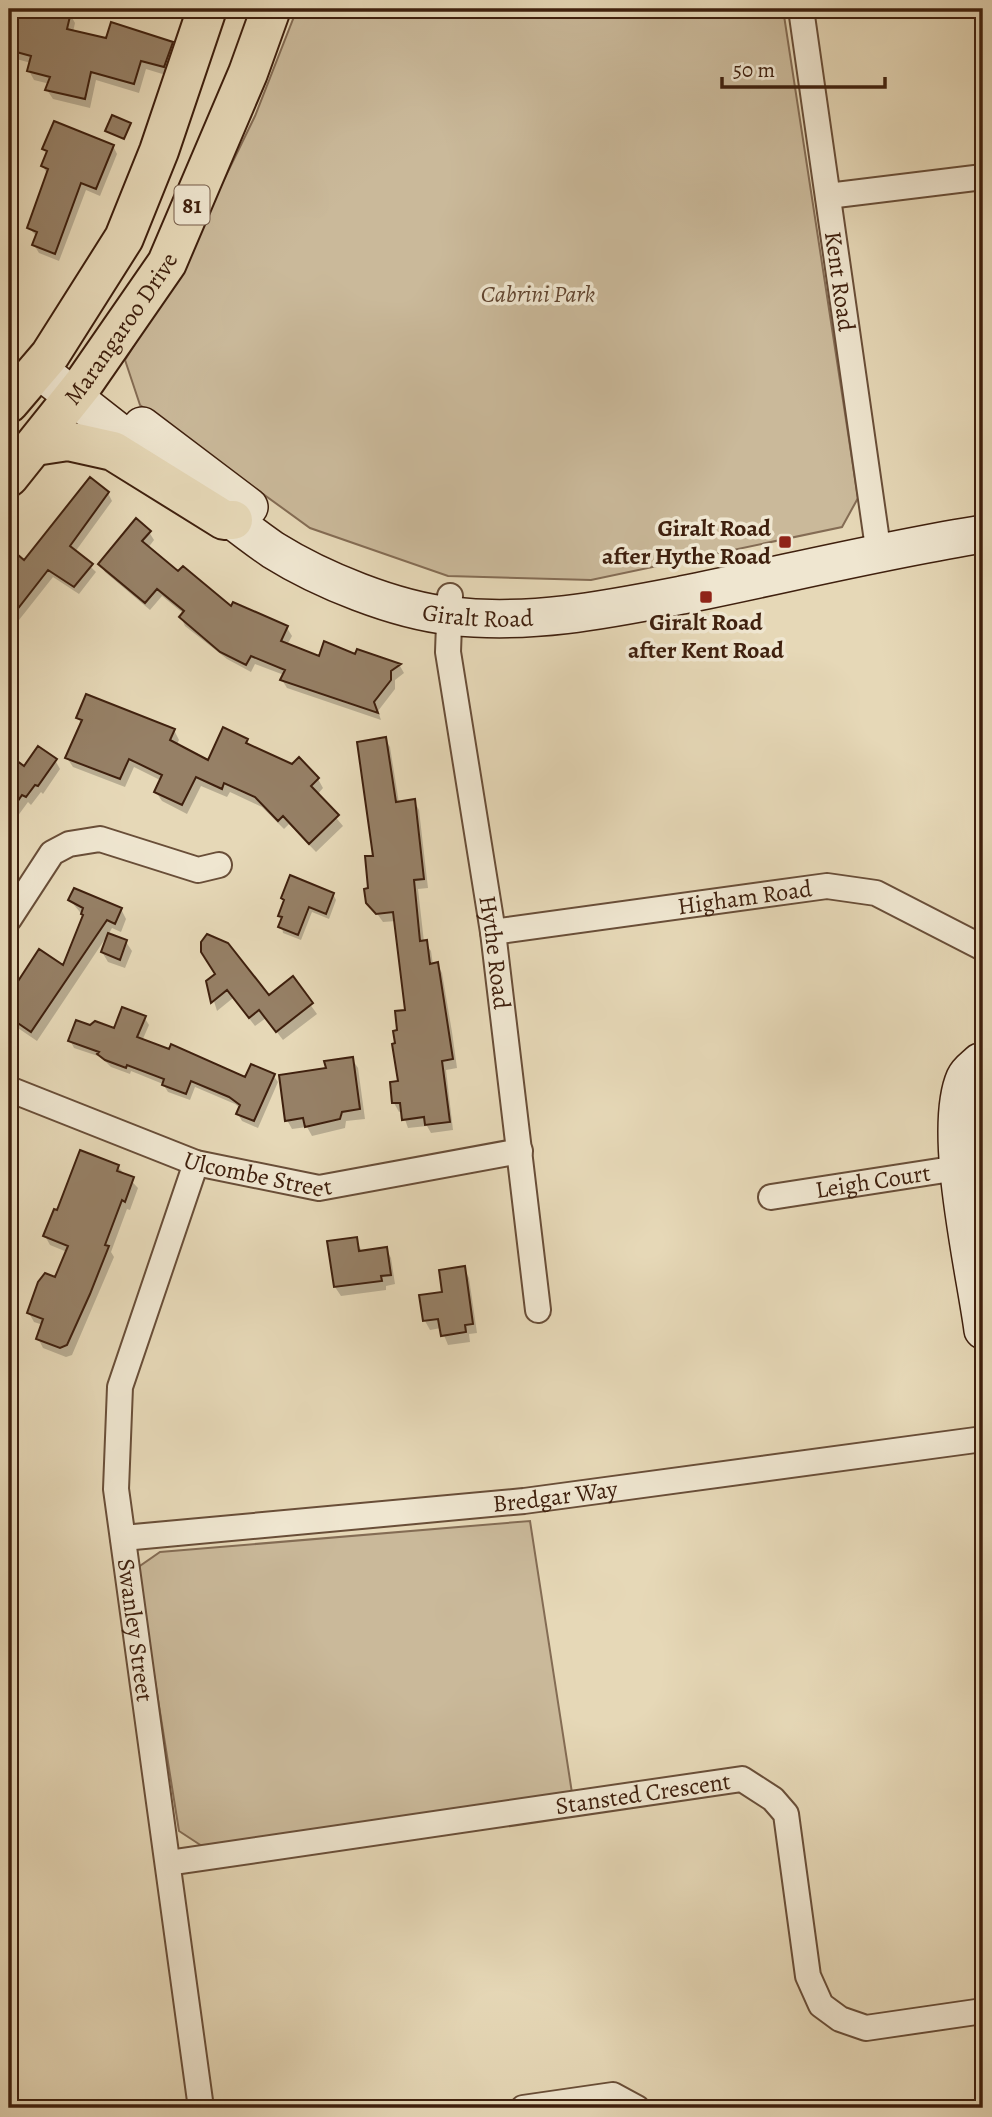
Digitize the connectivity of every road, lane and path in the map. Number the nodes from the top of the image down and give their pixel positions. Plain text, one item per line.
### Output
1 (207, 9) edge
2 (801, 9) edge
3 (269, 10) edge
4 (983, 177) edge
5 (828, 196) junction
6 (43, 362) junction
7 (79, 390) junction
8 (9, 403) edge
9 (35, 446) junction
10 (9, 477) edge
11 (983, 510) edge
12 (233, 520) junction
13 (983, 534) edge
14 (877, 544) junction
15 (450, 606) junction
16 (219, 865) dead end
17 (9, 919) edge
18 (493, 932) junction
19 (983, 948) edge
20 (982, 1058) edge
21 (9, 1089) edge
22 (520, 1151) junction
23 (196, 1163) junction
24 (966, 1167) junction
25 (771, 1197) dead end
26 (983, 1227) edge
27 (538, 1310) dead end
28 (983, 1330) edge
29 (983, 1439) edge
30 (123, 1538) junction
31 (168, 1863) junction
32 (983, 2011) edge
33 (201, 2108) edge
34 (523, 2108) edge
35 (637, 2108) edge

1 - 6 main road, Marangaroo Drive / 81
2 - 5 street, Kent Road
3 - 7 main road, Marangaroo Drive / 81
4 - 5 street
5 - 14 street, Kent Road
6 - 7 street, Giralt Road
6 - 8 main road, Marangaroo Drive / 81
7 - 9 main road, Marangaroo Drive / 81
7 - 12 street, Giralt Road
7 - 15 street, Giralt Road
9 - 10 main road, Marangaroo Drive / 81
9 - 12 main road
11 - 14 street, Giralt Road
12 - 15 street, Giralt Road
13 - 14 street, Giralt Road
14 - 15 street, Giralt Road
15 - 18 street, Hythe Road
16 - 17 street
18 - 19 street, Higham Road
18 - 22 street, Hythe Road
20 - 24 street
21 - 23 street, Ulcombe Street
22 - 23 street, Ulcombe Street
22 - 27 street, Hythe Road
23 - 30 street, Swanley Street
24 - 25 street, Leigh Court
24 - 26 street
24 - 28 street
29 - 30 street, Bredgar Way
30 - 31 street, Swanley Street
31 - 32 street, Stansted Crescent
31 - 33 street, Swanley Street
34 - 35 street

